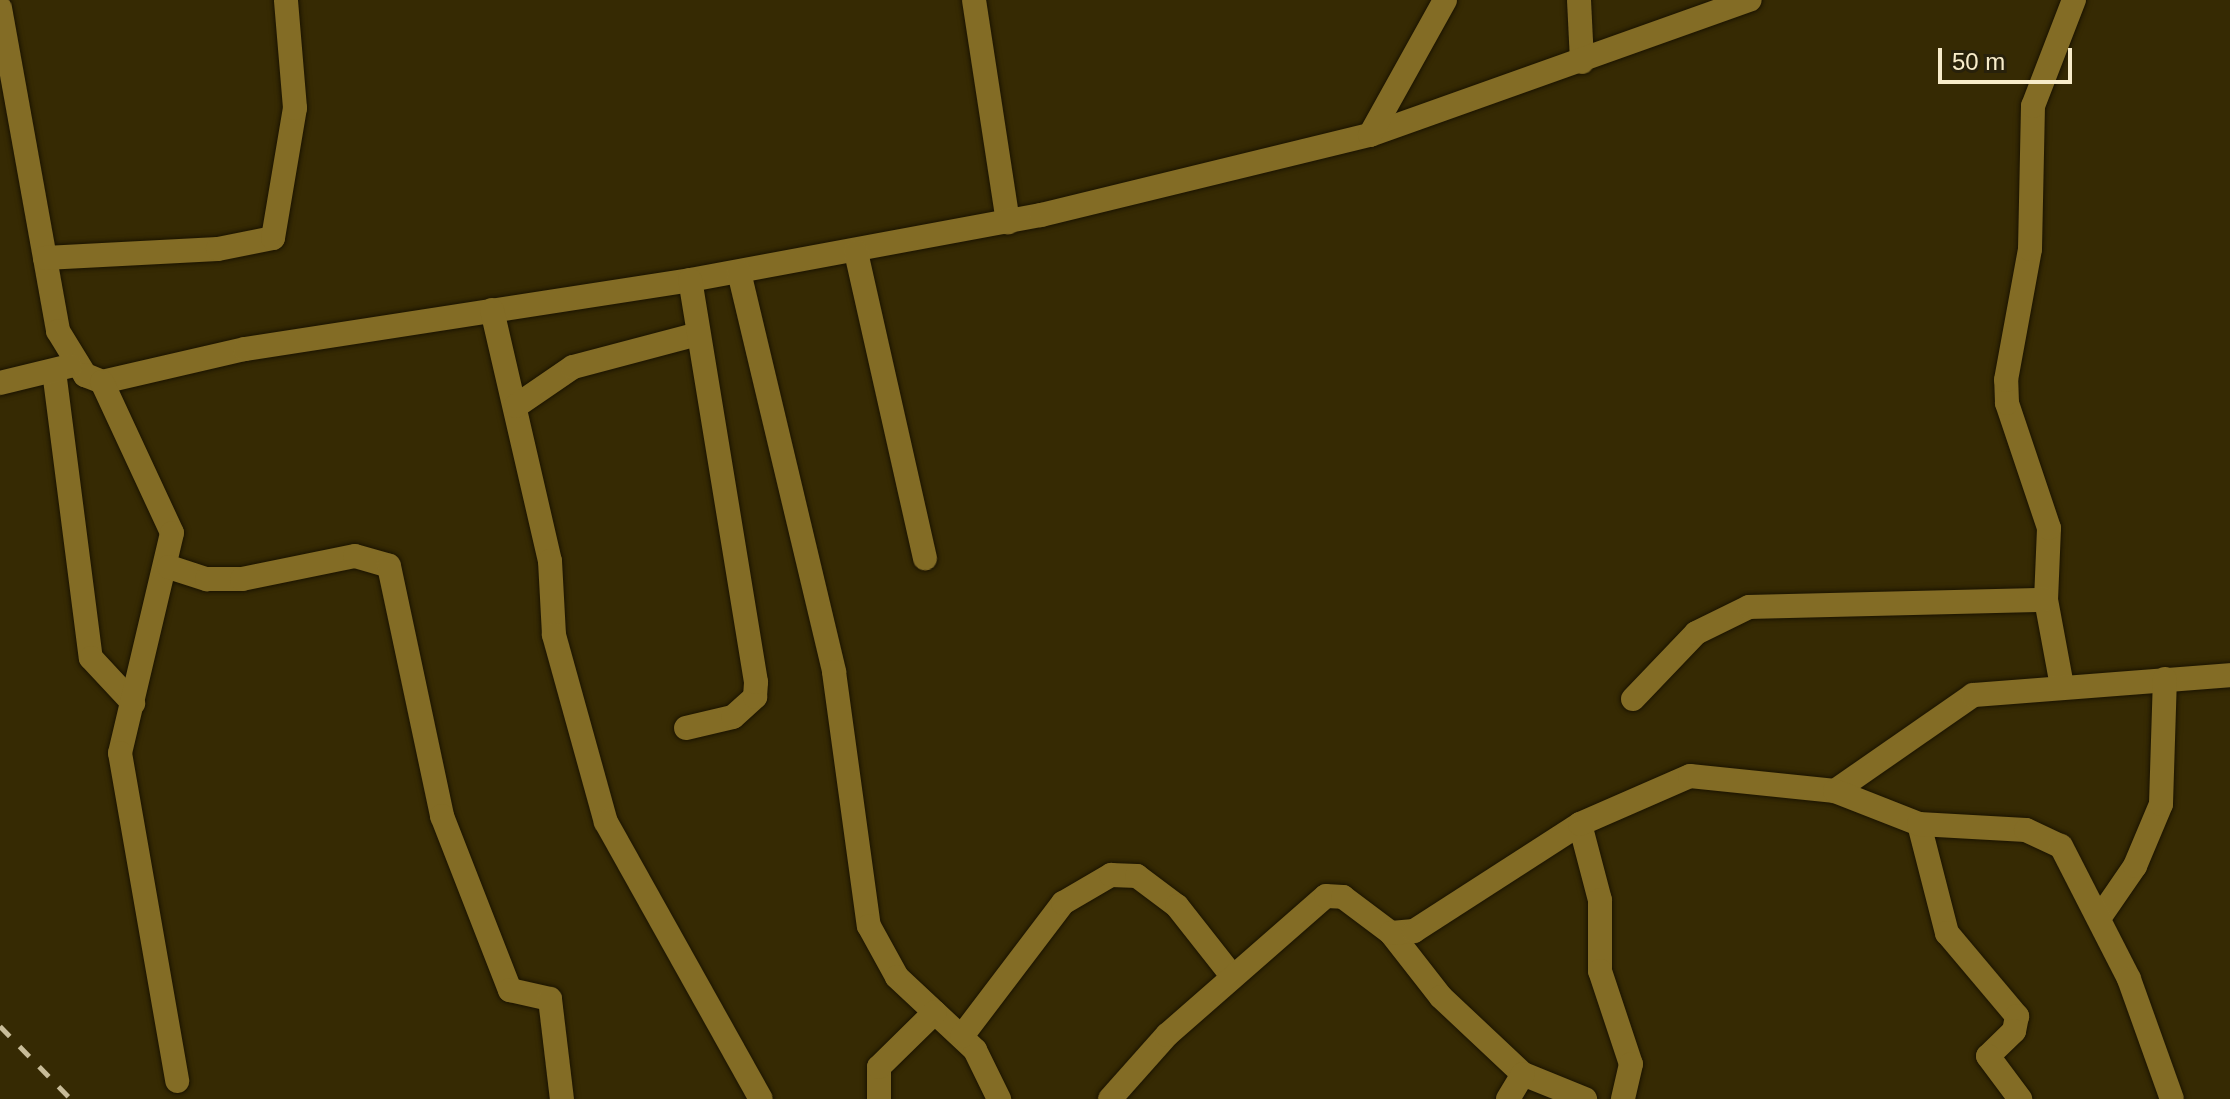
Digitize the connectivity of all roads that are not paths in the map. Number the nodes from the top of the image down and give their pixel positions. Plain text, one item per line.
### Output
1 (286, 0) edge
2 (974, 0) edge
3 (1445, 0) edge
4 (1579, 0) edge
5 (1750, 0) edge
6 (2074, 0) edge
7 (0, 8) edge
8 (1582, 62) junction
9 (1370, 135) junction
10 (1008, 222) junction
11 (856, 252) junction
12 (45, 258) junction
13 (739, 272) junction
14 (690, 280) junction
15 (492, 310) junction
16 (698, 334) junction
17 (65, 367) junction
18 (102, 382) junction
19 (0, 383) edge
20 (516, 406) junction
21 (925, 558) dead end
22 (169, 567) junction
23 (2046, 600) junction
24 (2230, 675) edge
25 (2165, 679) junction
26 (2062, 686) junction
27 (1633, 699) dead end
28 (133, 703) junction
29 (686, 728) dead end
30 (1835, 791) junction
31 (1580, 824) junction
32 (1919, 824) junction
33 (2100, 917) junction
34 (1391, 933) junction
35 (1232, 976) junction
36 (935, 1012) junction
37 (962, 1036) junction
38 (1523, 1074) junction
39 (177, 1081) dead end
40 (562, 1099) edge
41 (761, 1099) edge
42 (879, 1099) edge
43 (999, 1099) edge
44 (1110, 1099) edge
45 (1508, 1099) edge
46 (1585, 1099) edge
47 (1623, 1099) edge
48 (2020, 1099) edge
49 (2172, 1099) edge

1 - 12 street
2 - 10 street
3 - 9 street
4 - 8 street
5 - 8 street
6 - 23 street
7 - 12 street
8 - 9 street
9 - 10 street
10 - 11 street
11 - 13 street
11 - 21 street
12 - 17 street
13 - 14 street
13 - 36 street
14 - 15 street
14 - 16 street
15 - 18 street
15 - 20 street
16 - 20 street
16 - 29 street
17 - 18 street
17 - 19 street
17 - 28 street
18 - 22 street
20 - 41 street
22 - 28 street
22 - 40 street
23 - 26 street
23 - 27 street
24 - 25 street
25 - 26 street
25 - 33 street
26 - 30 street
28 - 39 street
30 - 31 street
30 - 32 street
31 - 34 street
31 - 47 street
32 - 33 street
32 - 48 street
33 - 49 street
34 - 35 street
34 - 38 street
35 - 37 street
35 - 44 street
36 - 37 street
36 - 42 street
37 - 43 street
38 - 45 street
38 - 46 street

